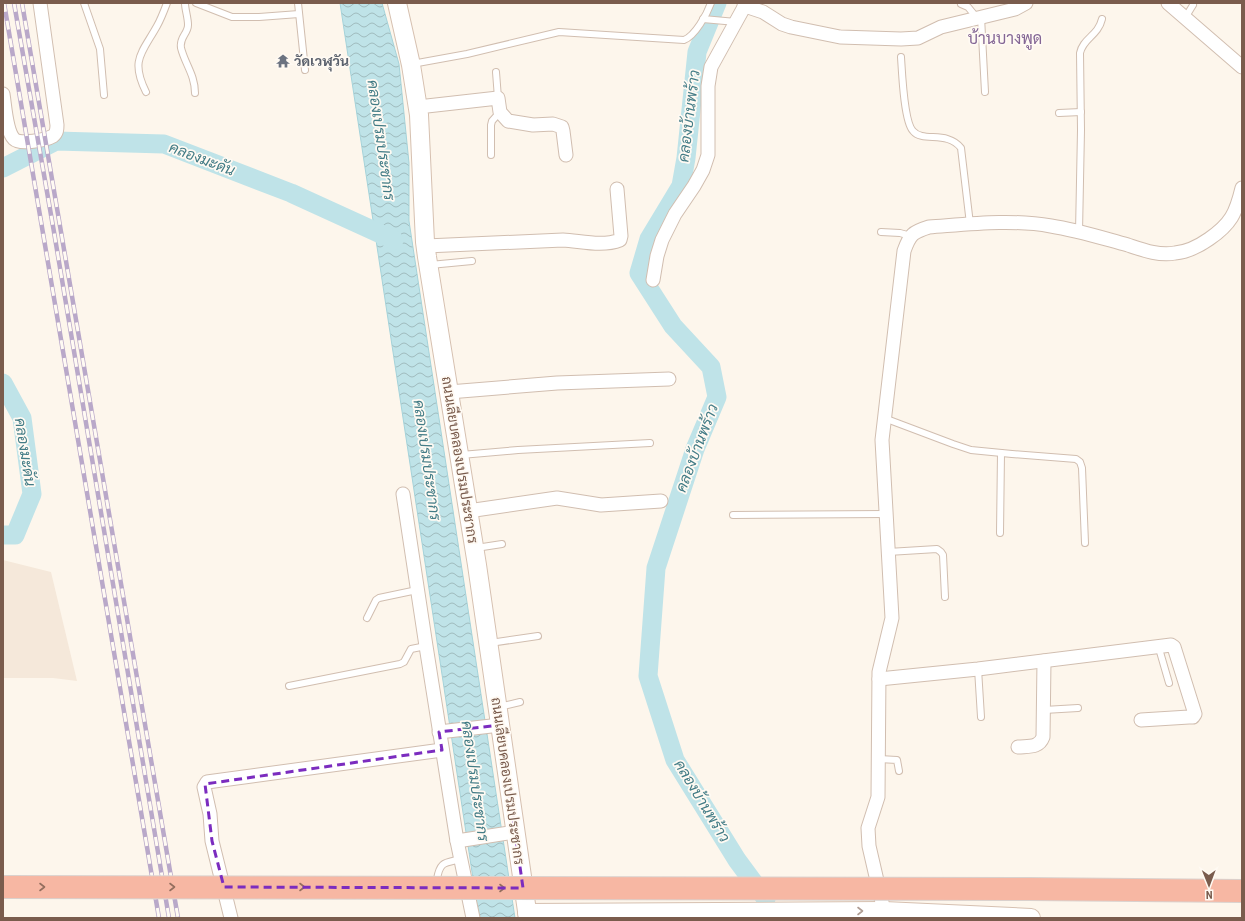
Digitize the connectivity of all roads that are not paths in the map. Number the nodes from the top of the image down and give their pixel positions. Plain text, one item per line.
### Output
1 (40, 3) edge
2 (84, 3) edge
3 (167, 3) edge
4 (185, 3) edge
5 (196, 3) edge
6 (298, 3) edge
7 (397, 3) edge
8 (711, 3) edge
9 (1026, 3) edge
10 (1168, 3) edge
11 (961, 4) edge
12 (745, 5) edge
13 (1192, 6) dead end
14 (299, 14) junction
15 (978, 17) junction
16 (1186, 17) junction
17 (704, 19) junction
18 (1102, 19) dead end
19 (735, 22) junction
20 (901, 57) dead end
21 (411, 64) junction
22 (1242, 67) edge
23 (305, 70) dead end
24 (496, 72) dead end
25 (146, 92) dead end
26 (985, 92) dead end
27 (195, 93) dead end
28 (3, 94) edge
29 (104, 95) dead end
30 (498, 98) junction
31 (418, 107) junction
32 (500, 112) junction
33 (1081, 112) junction
34 (1060, 113) dead end
35 (491, 155) dead end
36 (566, 155) dead end
37 (1242, 188) edge
38 (617, 189) dead end
39 (970, 224) junction
40 (881, 232) dead end
41 (1079, 232) junction
42 (911, 236) junction
43 (426, 246) junction
44 (472, 261) dead end
45 (429, 265) junction
46 (653, 280) dead end
47 (669, 379) dead end
48 (449, 392) junction
49 (884, 418) junction
50 (650, 443) dead end
51 (1001, 453) junction
52 (459, 455) junction
53 (403, 494) dead end
54 (661, 501) dead end
55 (468, 511) junction
56 (886, 514) junction
57 (733, 515) dead end
58 (1000, 534) dead end
59 (1085, 543) dead end
60 (502, 544) dead end
61 (474, 548) junction
62 (888, 552) junction
63 (417, 590) junction
64 (946, 596) dead end
65 (367, 618) dead end
66 (538, 636) dead end
67 (488, 644) junction
68 (1158, 645) junction
69 (426, 646) junction
70 (1044, 661) junction
71 (978, 669) junction
72 (878, 680) junction
73 (1168, 683) dead end
74 (289, 686) dead end
75 (520, 702) dead end
76 (498, 707) junction
77 (1078, 708) dead end
78 (1044, 710) junction
79 (981, 717) dead end
80 (1141, 720) dead end
81 (495, 726) junction
82 (442, 731) junction
83 (1018, 747) dead end
84 (442, 750) junction
85 (878, 759) junction
86 (899, 771) dead end
87 (509, 833) junction
88 (461, 841) junction
89 (461, 859) junction
90 (437, 879) dead end
91 (3, 887) edge
92 (1242, 891) edge
93 (884, 911) junction
94 (527, 915) edge
95 (231, 918) edge
96 (473, 918) edge
97 (1031, 918) edge

1 - 28 street
2 - 29 lane
3 - 25 lane
4 - 27 lane
5 - 14 lane
6 - 14 lane
7 - 21 street, ถนนเลียบคลองเปรมประชากร
8 - 17 lane
9 - 15 street
10 - 16 street
11 - 15 lane
12 - 15 street
12 - 19 street
13 - 16 lane
14 - 23 lane
15 - 26 lane
16 - 22 street
17 - 19 lane
17 - 21 lane
18 - 33 lane
19 - 46 street
20 - 39 lane
21 - 31 street, ถนนเลียบคลองเปรมประชากร
24 - 30 lane
30 - 31 street
30 - 32 street
31 - 43 street, ถนนเลียบคลองเปรมประชากร
32 - 35 lane
32 - 36 street
33 - 34 lane
33 - 41 lane
37 - 41 street
38 - 43 street
39 - 41 street
39 - 42 street
40 - 42 lane
42 - 49 street
43 - 45 street, ถนนเลียบคลองเปรมประชากร
44 - 45 lane
45 - 48 street, ถนนเลียบคลองเปรมประชากร
47 - 48 street
48 - 52 street, ถนนเลียบคลองเปรมประชากร
49 - 51 lane
49 - 56 street
50 - 52 lane
51 - 58 lane
51 - 59 lane
52 - 55 street, ถนนเลียบคลองเปรมประชากร
53 - 63 street
54 - 55 street
55 - 61 street, ถนนเลียบคลองเปรมประชากร
56 - 57 lane
56 - 62 street
60 - 61 lane
61 - 67 street, ถนนเลียบคลองเปรมประชากร
62 - 64 lane
62 - 72 street
63 - 65 lane
63 - 69 street
66 - 67 lane
67 - 76 street, ถนนเลียบคลองเปรมประชากร
68 - 70 street
68 - 73 lane
68 - 80 street
69 - 74 lane
69 - 82 street
70 - 71 street
70 - 78 street
71 - 72 street
71 - 79 lane
72 - 85 street
75 - 76 lane
76 - 81 street, ถนนเลียบคลองเปรมประชากร
77 - 78 lane
78 - 83 street
81 - 82 street
81 - 87 street, ถนนเลียบคลองเปรมประชากร
82 - 84 street
84 - 88 street
84 - 95 street
85 - 86 lane
85 - 93 street
87 - 88 street
87 - 94 street, ถนนเลียบคลองเปรมประชากร
88 - 89 street
89 - 90 lane
89 - 96 street
91 -> 92 highway, bridge
94 -> 93 street
93 - 97 street

